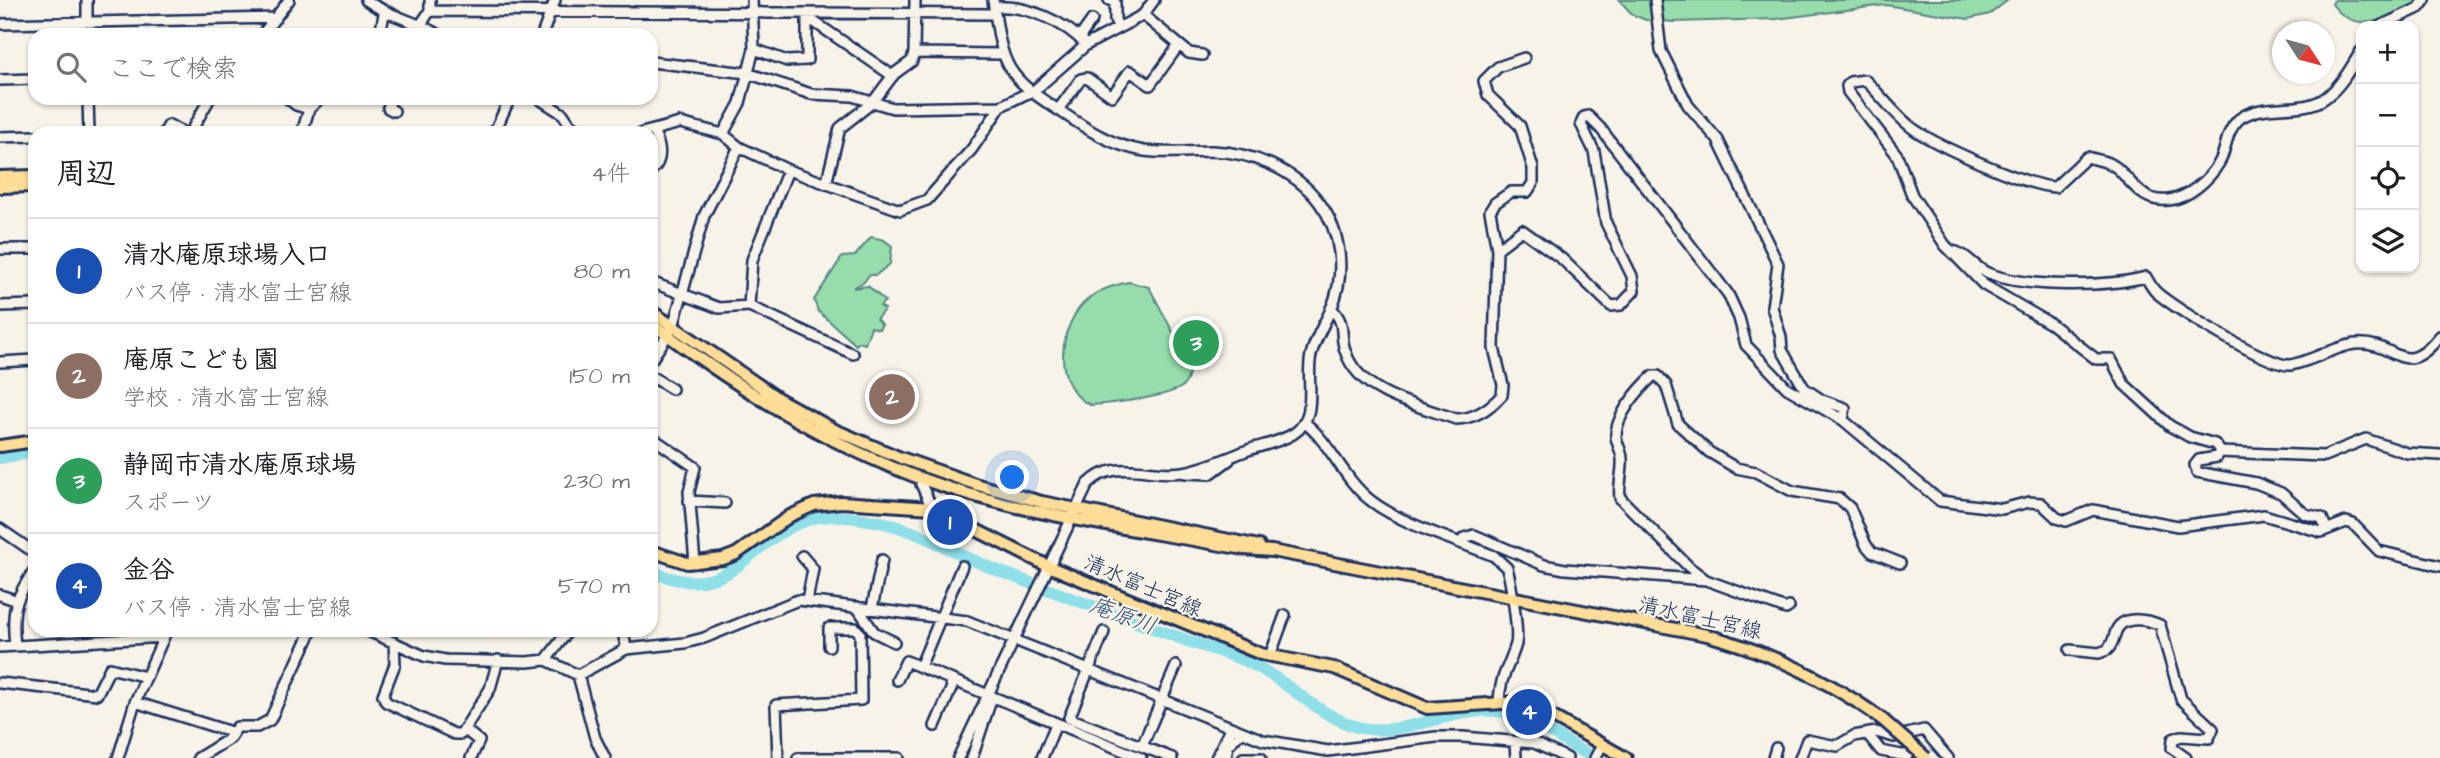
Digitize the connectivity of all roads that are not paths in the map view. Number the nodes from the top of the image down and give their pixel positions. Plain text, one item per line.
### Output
1 (87, 0) edge
2 (289, 0) edge
3 (366, 0) edge
4 (430, 0) edge
5 (555, 0) edge
6 (752, 0) edge
7 (915, 0) edge
8 (1109, 0) edge
9 (1154, 0) edge
10 (1655, 0) edge
11 (2425, 0) edge
12 (994, 7) edge
13 (430, 11) junction
14 (553, 12) junction
15 (752, 12) junction
16 (384, 14) junction
17 (915, 14) junction
18 (807, 15) junction
19 (1143, 15) junction
20 (276, 18) junction
21 (1092, 20) dead end
22 (2391, 21) edge
23 (87, 23) junction
24 (0, 24) edge
25 (421, 24) junction
26 (87, 28) edge
27 (268, 28) edge
28 (381, 28) edge
29 (428, 28) edge
30 (545, 28) edge
31 (1119, 28) junction
32 (1083, 41) junction
33 (1179, 45) junction
34 (754, 49) junction
35 (914, 53) junction
36 (1001, 54) junction
37 (1202, 55) dead end
38 (1524, 58) dead end
39 (2356, 58) edge
40 (658, 63) edge
41 (747, 74) junction
42 (893, 76) junction
43 (28, 79) edge
44 (0, 80) edge
45 (1030, 93) junction
46 (873, 102) junction
47 (88, 105) edge
48 (206, 105) edge
49 (296, 105) edge
50 (313, 105) edge
51 (389, 105) edge
52 (507, 105) edge
53 (549, 105) edge
54 (1001, 107) junction
55 (309, 109) junction
56 (1058, 110) junction
57 (394, 111) dead end
58 (89, 126) edge
59 (194, 126) edge
60 (304, 126) edge
61 (497, 126) edge
62 (571, 126) edge
63 (658, 130) edge
64 (723, 134) junction
65 (0, 136) edge
66 (28, 136) edge
67 (740, 147) junction
68 (789, 170) junction
69 (28, 176) edge
70 (0, 177) edge
71 (826, 184) junction
72 (28, 186) edge
73 (0, 187) edge
74 (0, 249) edge
75 (28, 249) edge
76 (1497, 249) junction
77 (1952, 251) junction
78 (658, 284) edge
79 (685, 294) junction
80 (28, 305) edge
81 (0, 306) edge
82 (749, 306) junction
83 (1331, 308) junction
84 (658, 318) edge
85 (658, 326) edge
86 (671, 332) junction
87 (2440, 336) edge
88 (658, 350) edge
89 (853, 354) dead end
90 (28, 360) edge
91 (0, 362) edge
92 (658, 380) edge
93 (672, 389) dead end
94 (1843, 420) junction
95 (1304, 422) junction
96 (28, 441) edge
97 (658, 442) edge
98 (0, 446) edge
99 (2219, 452) junction
100 (2440, 455) edge
101 (923, 479) junction
102 (689, 501) junction
103 (725, 503) dead end
104 (932, 508) junction
105 (1073, 512) junction
106 (0, 528) edge
107 (2326, 528) junction
108 (1462, 543) junction
109 (28, 548) edge
110 (658, 554) edge
111 (802, 556) dead end
112 (882, 560) dead end
113 (1900, 563) dead end
114 (695, 564) junction
115 (962, 566) dead end
116 (1048, 566) junction
117 (2440, 566) edge
118 (28, 580) edge
119 (1706, 580) junction
120 (0, 595) edge
121 (15, 600) junction
122 (1512, 600) junction
123 (807, 601) junction
124 (857, 607) junction
125 (1789, 607) dead end
126 (872, 608) junction
127 (1285, 615) dead end
128 (941, 617) junction
129 (1104, 632) dead end
130 (128, 637) edge
131 (165, 637) edge
132 (309, 637) edge
133 (382, 637) edge
134 (564, 637) edge
135 (624, 637) edge
136 (1012, 639) junction
137 (894, 642) dead end
138 (394, 643) junction
139 (15, 646) junction
140 (829, 646) dead end
141 (0, 647) edge
142 (626, 649) junction
143 (2070, 650) dead end
144 (1270, 656) junction
145 (498, 660) junction
146 (546, 660) junction
147 (1176, 666) dead end
148 (920, 667) junction
149 (1088, 670) junction
150 (578, 675) junction
151 (146, 677) junction
152 (897, 680) dead end
153 (950, 680) junction
154 (0, 683) edge
155 (990, 696) junction
156 (1161, 701) junction
157 (135, 702) junction
158 (1499, 702) junction
159 (1056, 724) junction
160 (935, 726) dead end
161 (464, 729) junction
162 (1230, 729) junction
163 (231, 732) junction
164 (1240, 733) junction
165 (1868, 735) junction
166 (1515, 743) junction
167 (1142, 746) junction
168 (1601, 747) junction
169 (1776, 748) dead end
170 (1909, 751) dead end
171 (118, 758) edge
172 (198, 758) edge
173 (471, 758) edge
174 (605, 758) edge
175 (778, 758) edge
176 (799, 758) edge
177 (899, 758) edge
178 (958, 758) edge
179 (972, 758) edge
180 (1042, 758) edge
181 (1141, 758) edge
182 (1172, 758) edge
183 (1216, 758) edge
184 (1226, 758) edge
185 (1243, 758) edge
186 (1261, 758) edge
187 (1516, 758) edge
188 (1567, 758) edge
189 (1595, 758) edge
190 (1626, 758) edge
191 (1773, 758) edge
192 (1800, 758) edge
193 (1926, 758) edge
194 (1948, 758) edge
195 (2186, 758) edge

1 - 23 street
2 - 20 street
3 - 16 street
4 - 13 street
5 - 14 street
6 - 15 street
7 - 17 street
8 - 31 street
9 - 19 street
10 - 94 street
11 - 22 street
12 - 17 street
12 - 32 street
12 - 36 street
13 - 14 street
13 - 25 street
14 - 15 street
14 - 30 street
15 - 18 street
15 - 34 street
16 - 25 street
16 - 28 street
17 - 18 street
17 - 35 street
18 - 34 street
18 - 42 street
19 - 31 street
19 - 33 street
20 - 23 street
20 - 27 street
21 - 32 street
23 - 24 street
23 - 26 street
25 - 29 street
31 - 32 street
32 - 45 street
33 - 37 street
33 - 56 street
34 - 41 street
35 - 36 street
35 - 42 street
36 - 45 street
38 - 76 street
39 - 77 street
40 - 41 street
41 - 46 street
41 - 64 street
42 - 46 street
43 - 44 street
45 - 54 street
45 - 56 street
46 - 54 street
46 - 71 street
47 - 58 street
48 - 59 street
49 - 55 street
50 - 55 street
51 - 57 street
52 - 61 street
53 - 62 street
54 - 71 street
55 - 60 street
56 - 83 street
63 - 64 street
64 - 67 street
65 - 66 street
67 - 68 street
67 - 79 street
68 - 71 street
68 - 82 street
69 - 70 main road
72 - 73 main road
74 - 75 street
76 - 83 street
76 - 94 street
77 - 87 street
77 - 99 street
78 - 79 street
79 - 82 street
79 - 86 street
80 - 81 street
82 - 89 street
83 - 95 street
84 - 86 main road, 清水富士宮線
85 - 86 main road, 清水富士宮線
86 - 88 street
86 - 101 main road, 清水富士宮線
86 - 105 main road, 清水富士宮線
90 - 91 street
92 - 93 street
94 - 107 street
95 - 105 street
95 - 108 street
96 - 98 main road
97 - 102 street
99 - 100 street
99 - 107 street
101 - 104 street
101 - 105 main road, 清水富士宮線
102 - 103 street
102 - 114 street
104 - 114 main road, 清水富士宮線
104 - 116 main road, 清水富士宮線
105 - 116 street
105 - 122 main road, 清水富士宮線
106 - 109 street
107 - 117 street
108 - 119 street
108 - 122 street
110 - 114 main road, 清水富士宮線
111 - 123 street
112 - 126 street
113 - 119 street
115 - 128 street
116 - 136 street
116 - 144 main road, 清水富士宮線
118 - 121 street
119 - 125 street
120 - 121 street
121 - 139 street
122 - 158 street
122 - 193 main road, 清水富士宮線, bridge
123 - 124 street
123 - 142 street
124 - 126 street
124 - 137 street
126 - 128 street
127 - 144 street
128 - 136 street
128 - 148 street
129 - 149 street
130 - 139 street
131 - 151 street
132 - 163 street
133 - 138 street
134 - 146 street
135 - 142 street
136 - 149 street
136 - 155 street
138 - 145 street
138 - 161 street
139 - 141 street
140 - 175 street
142 - 150 street
143 - 195 street
144 - 158 main road, 清水富士宮線
145 - 146 street
145 - 161 street
146 - 150 street
147 - 156 street
148 - 152 street
148 - 153 street
149 - 156 street
149 - 167 street
150 - 174 street
151 - 154 street
151 - 157 street
153 - 155 street
153 - 160 street
155 - 159 street
155 - 178 street
155 - 179 street
156 - 162 street
156 - 167 street
157 - 163 street
157 - 171 street
158 - 168 main road, 清水富士宮線
159 - 180 street
159 - 181 street
161 - 173 street
162 - 164 street
162 - 183 street
163 - 172 street
164 - 166 street
164 - 184 street
165 - 170 street
165 - 192 street
165 - 194 street
166 - 187 street
166 - 188 street
167 - 182 street
168 - 189 street
168 - 190 main road, 清水富士宮線
169 - 191 street
176 - 177 street
185 - 186 street

